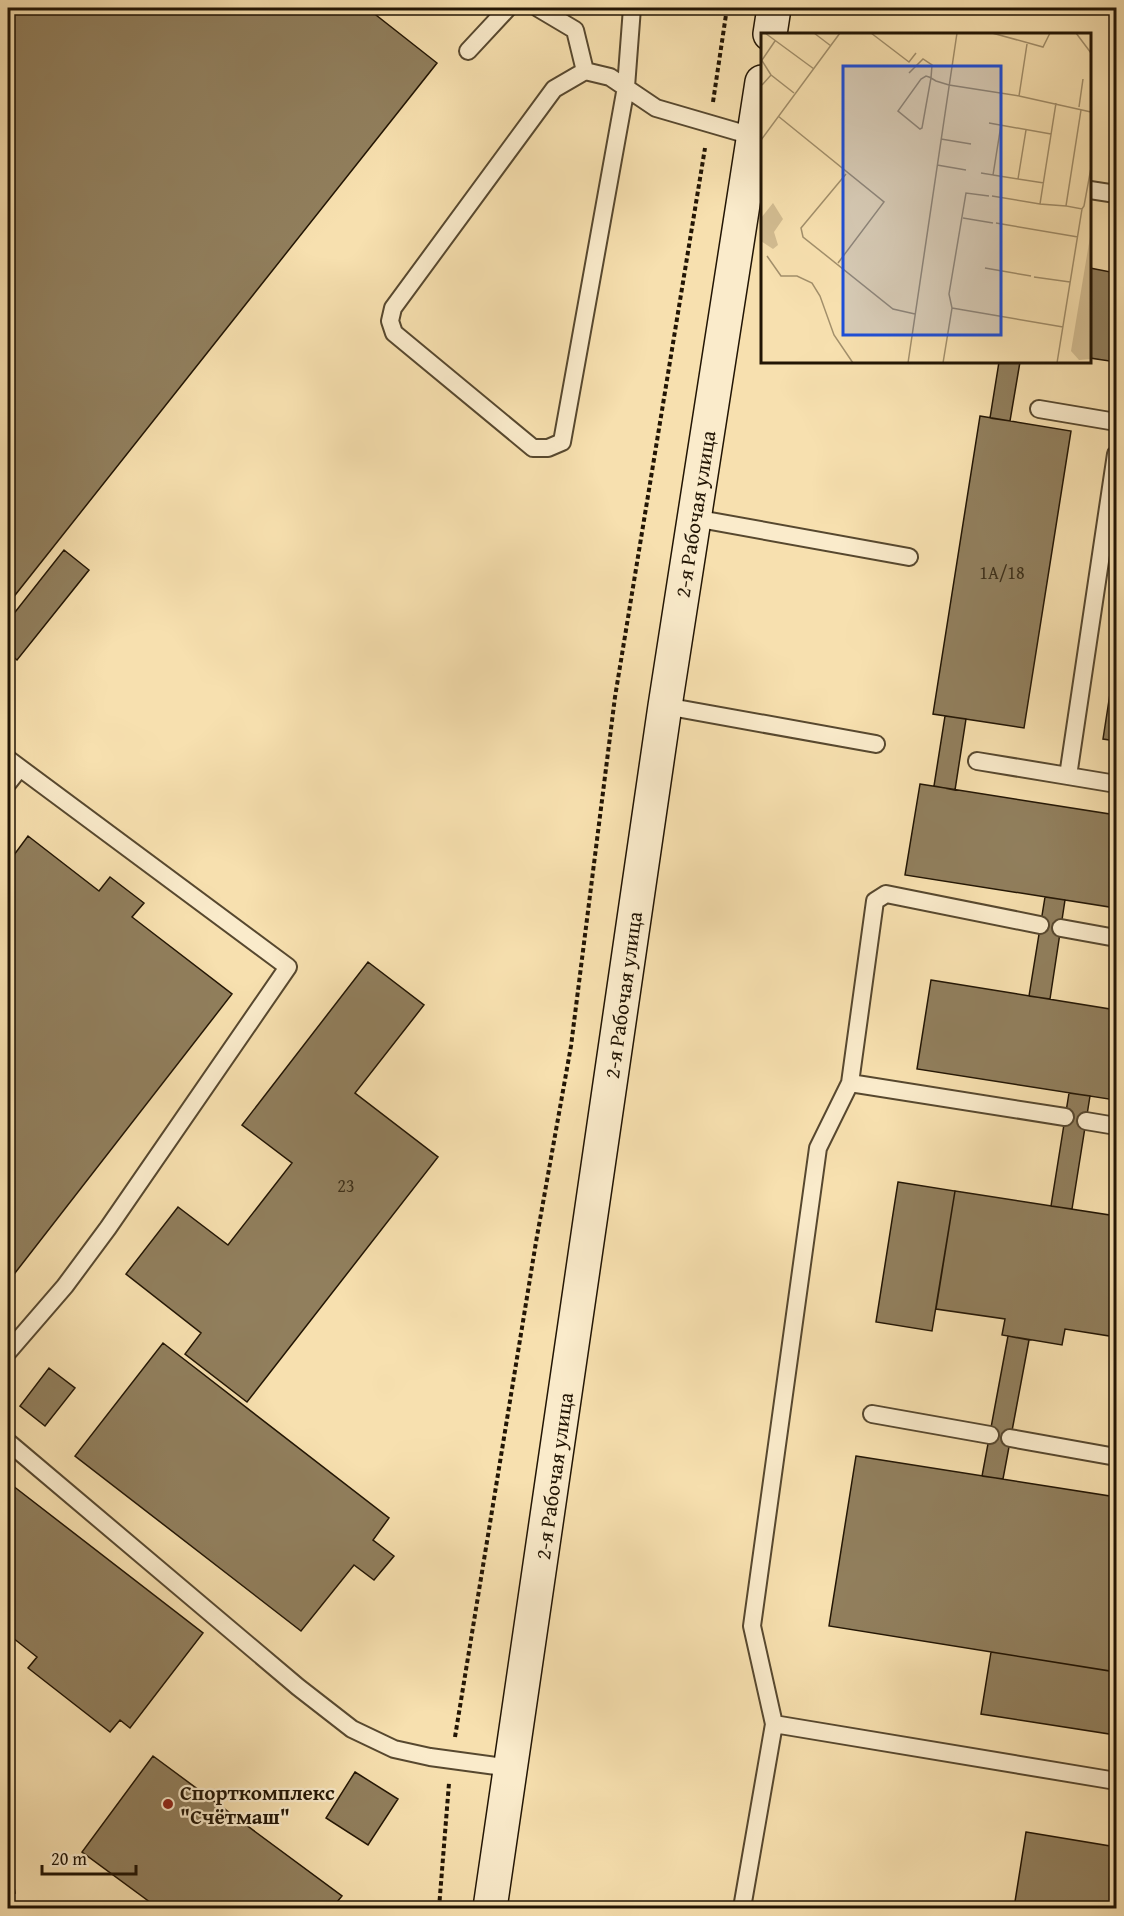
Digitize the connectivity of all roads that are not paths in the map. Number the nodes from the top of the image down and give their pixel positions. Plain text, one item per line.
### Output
1 (508, 8) edge
2 (538, 8) edge
3 (632, 8) edge
4 (774, 8) edge
5 (770, 33) edge
6 (468, 51) dead end
7 (585, 70) junction
8 (626, 87) junction
9 (761, 96) edge
10 (758, 138) edge
11 (1091, 190) edge
12 (1116, 194) edge
13 (1039, 409) dead end
14 (1116, 422) edge
15 (1116, 454) edge
16 (694, 518) junction
17 (909, 557) dead end
18 (665, 706) junction
19 (876, 744) dead end
20 (977, 761) dead end
21 (13, 764) edge
22 (1068, 776) junction
23 (8, 783) edge
24 (1116, 784) edge
25 (1040, 925) dead end
26 (1061, 928) dead end
27 (1116, 938) edge
28 (850, 1083) junction
29 (1065, 1117) dead end
30 (1086, 1121) dead end
31 (1116, 1126) edge
32 (8, 1352) edge
33 (872, 1414) dead end
34 (990, 1435) dead end
35 (1010, 1438) dead end
36 (8, 1442) edge
37 (1116, 1457) edge
38 (774, 1724) junction
39 (511, 1768) junction
40 (1116, 1781) edge
41 (490, 1908) edge
42 (742, 1908) edge

1 - 6 lane
2 - 7 lane
3 - 8 lane
4 - 5 main road
7 - 8 lane
7 - 8 lane
8 - 10 lane
9 - 10 main road, 2-я Рабочая улица
10 - 16 main road, 2-я Рабочая улица
11 - 12 lane
13 - 14 lane
15 - 22 lane
16 - 17 lane
16 - 18 main road, 2-я Рабочая улица
18 - 19 lane
18 - 39 main road, 2-я Рабочая улица
20 - 22 lane
21 - 23 lane
21 - 32 lane
22 - 24 lane
25 - 28 lane
26 - 27 lane
28 - 29 lane
28 - 38 lane
30 - 31 lane
33 - 34 lane
35 - 37 lane
36 - 39 lane
38 - 40 lane
38 - 42 lane
39 - 41 main road, 2-я Рабочая улица

